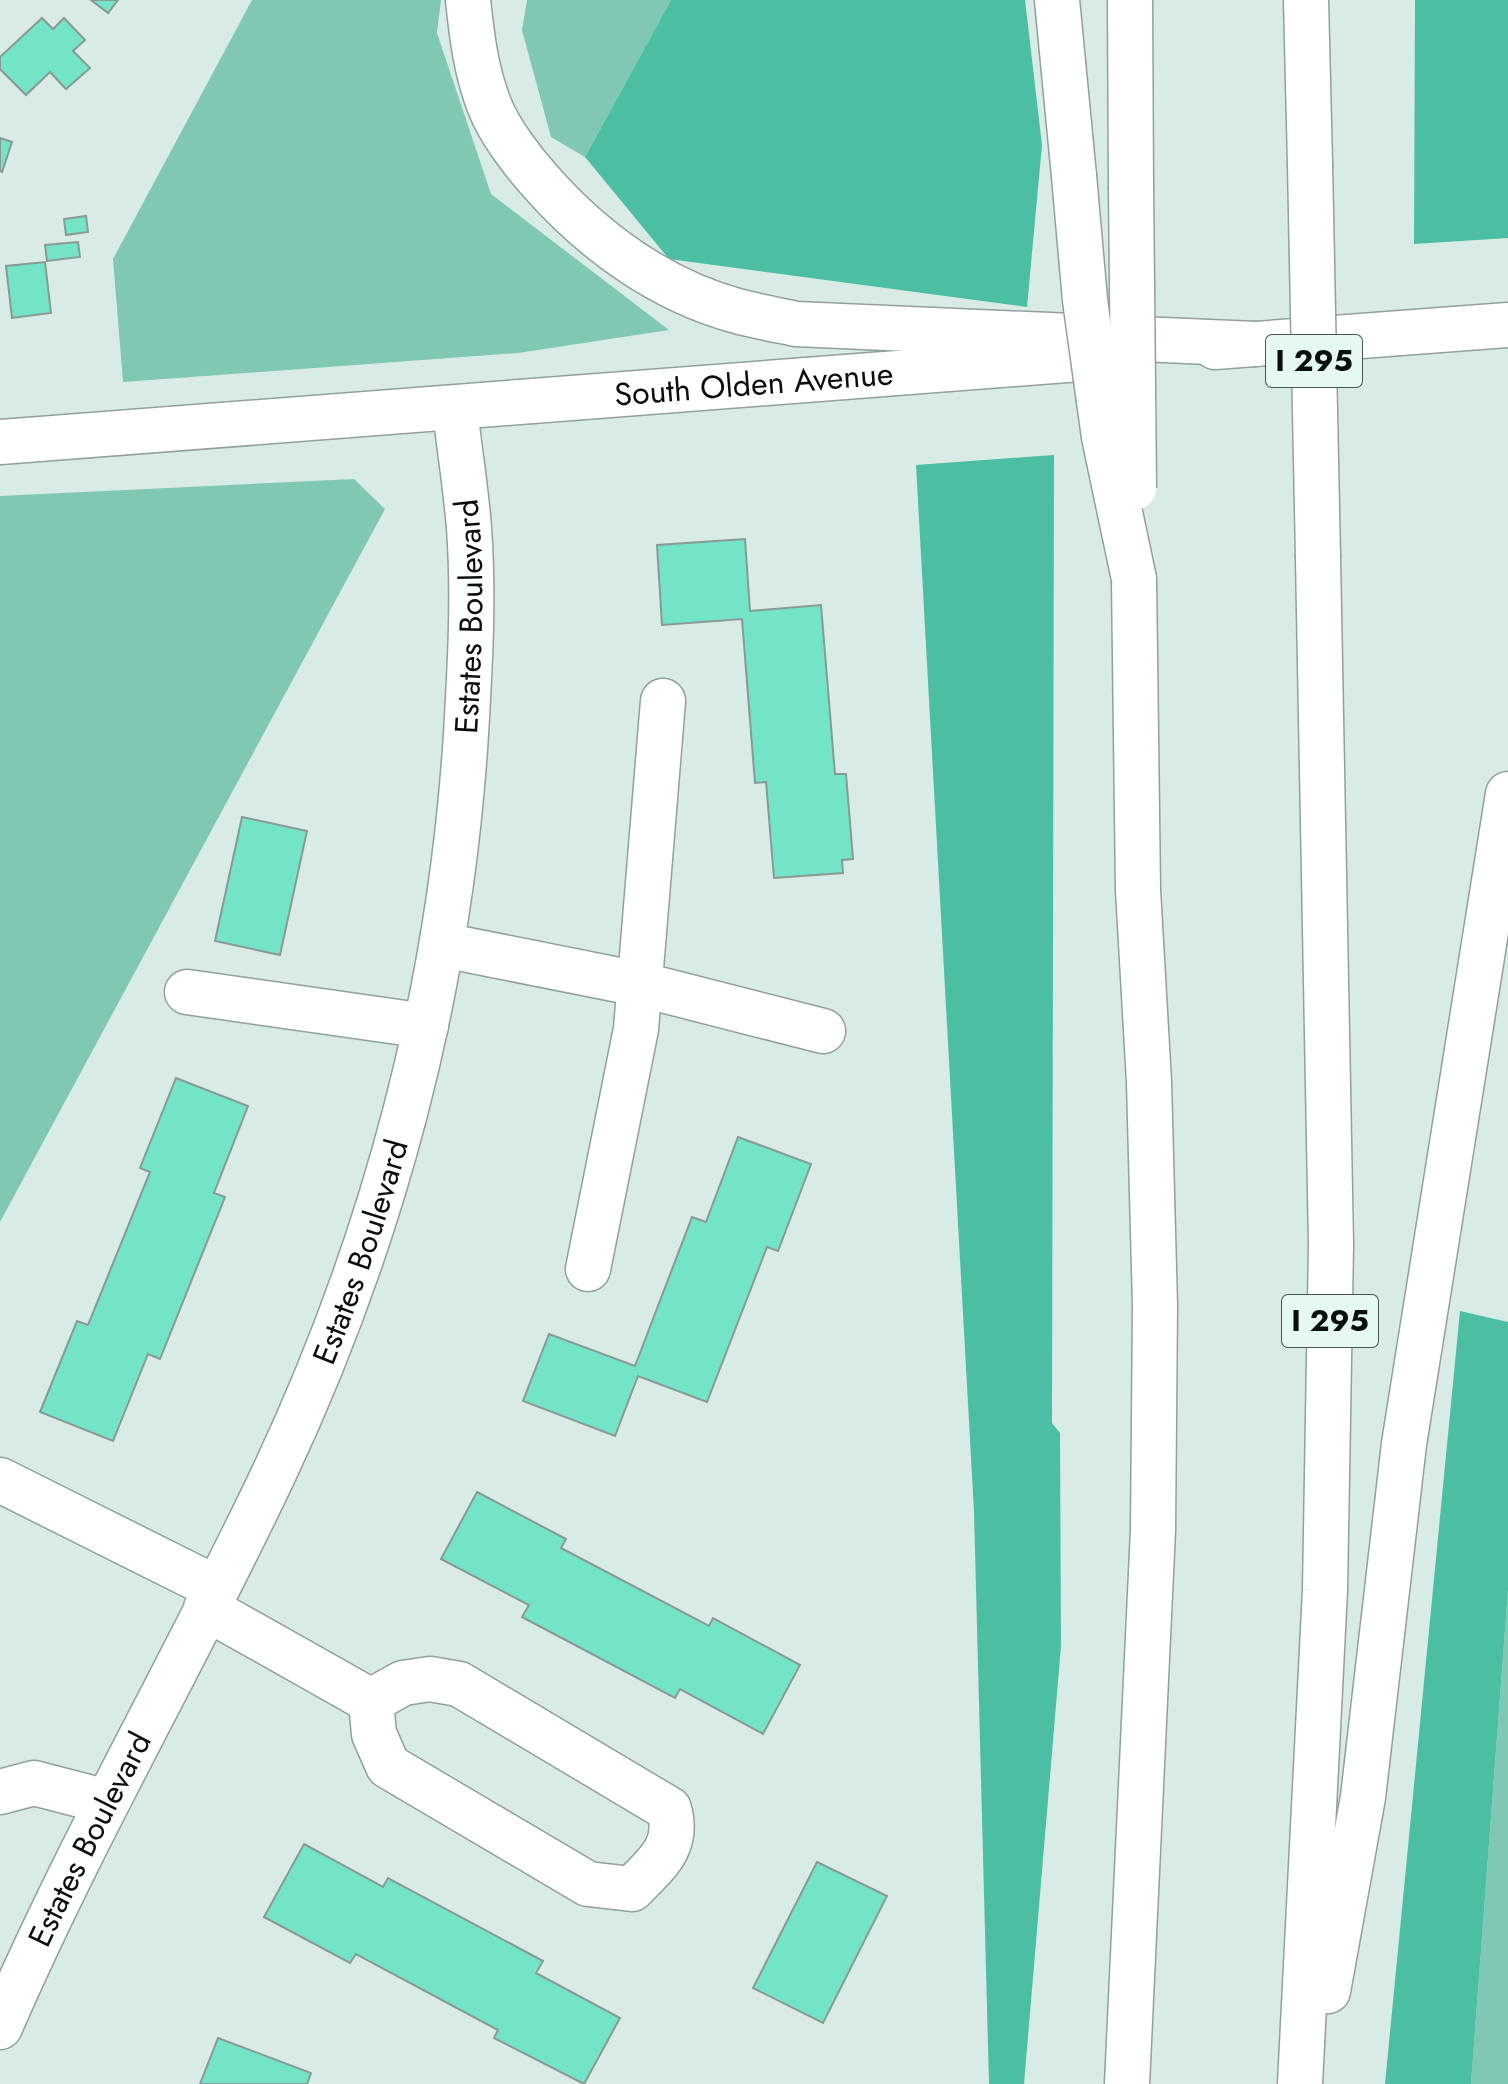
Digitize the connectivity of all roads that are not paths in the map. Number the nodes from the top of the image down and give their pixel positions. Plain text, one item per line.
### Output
1 (468, 0) edge
2 (1057, 0) edge
3 (1130, 0) edge
4 (1306, 0) edge
5 (1508, 325) edge
6 (1255, 344) junction
7 (455, 408) junction
8 (0, 442) edge
9 (1134, 579) junction
10 (663, 701) dead end
11 (1508, 794) edge
12 (443, 945) junction
13 (639, 984) junction
14 (187, 992) dead end
15 (426, 1026) junction
16 (823, 1031) dead end
17 (588, 1269) dead end
18 (0, 1480) edge
19 (211, 1598) junction
20 (371, 1701) junction
21 (0, 1792) edge
22 (107, 1802) junction
23 (0, 2027) edge
24 (1127, 2084) edge
25 (1300, 2084) edge
26 (1311, 2084) edge

1 - 6 main road
2 - 9 main road, bridge
3 - 9 main road, bridge
4 - 25 main road, I 295, bridge
5 - 6 main road, South Olden Avenue
6 - 7 main road, South Olden Avenue
7 - 8 main road, South Olden Avenue
7 - 12 main road, Estates Boulevard
9 - 24 main road
10 - 13 main road
11 - 26 main road
12 - 13 main road
12 - 15 main road, Estates Boulevard
13 - 16 main road
13 - 17 main road
14 - 15 main road
15 - 19 main road, Estates Boulevard
18 - 19 main road
19 - 20 main road
19 - 22 main road, Estates Boulevard
20 - 20 main road
21 - 22 main road
22 - 23 main road, Estates Boulevard

